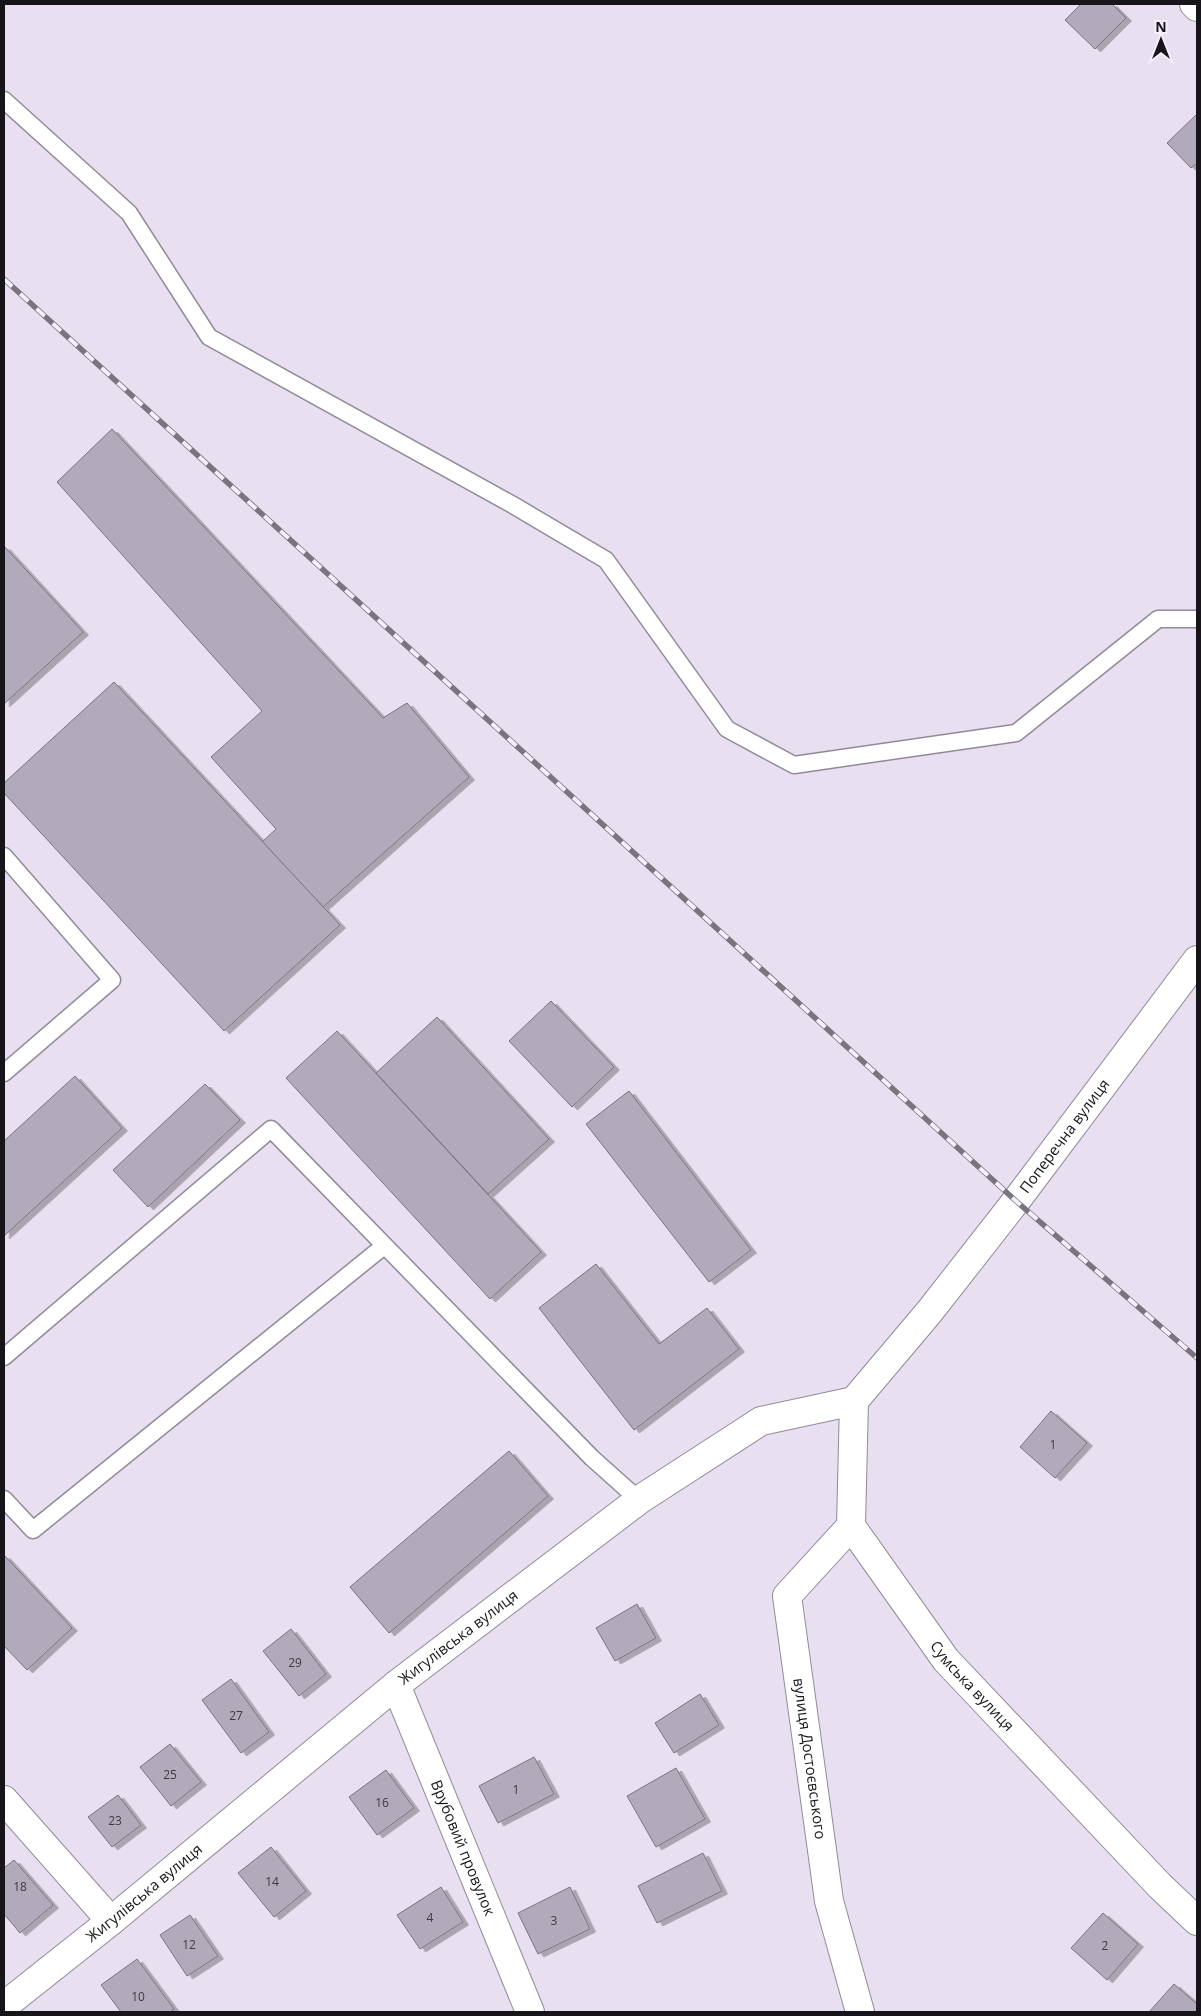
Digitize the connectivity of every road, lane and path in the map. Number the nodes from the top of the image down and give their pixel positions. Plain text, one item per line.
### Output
1 (1194, 4) edge
2 (1197, 7) edge
3 (4, 100) edge
4 (1197, 619) edge
5 (4, 856) edge
6 (1197, 960) edge
7 (4, 1073) edge
8 (384, 1246) junction
9 (4, 1357) edge
10 (854, 1401) junction
11 (4, 1499) edge
12 (639, 1500) junction
13 (851, 1526) junction
14 (396, 1685) junction
15 (4, 1800) edge
16 (111, 1921) junction
17 (1197, 1921) edge
18 (4, 2006) edge
19 (530, 2012) edge
20 (860, 2012) edge

1 - 2 street
3 - 4 lane
5 - 7 lane
6 - 10 street, Поперечна вулиця
8 - 9 lane
8 - 11 lane
8 - 12 lane
10 - 12 street, Жигулівська вулиця
10 - 13 street
12 - 14 street, Жигулівська вулиця
13 - 17 street, Сумська вулиця
13 - 20 street, вулиця Достоєвського
14 - 16 street, Жигулівська вулиця
14 - 19 street, Врубовий провулок
15 - 16 street
16 - 18 street, Жигулівська вулиця

